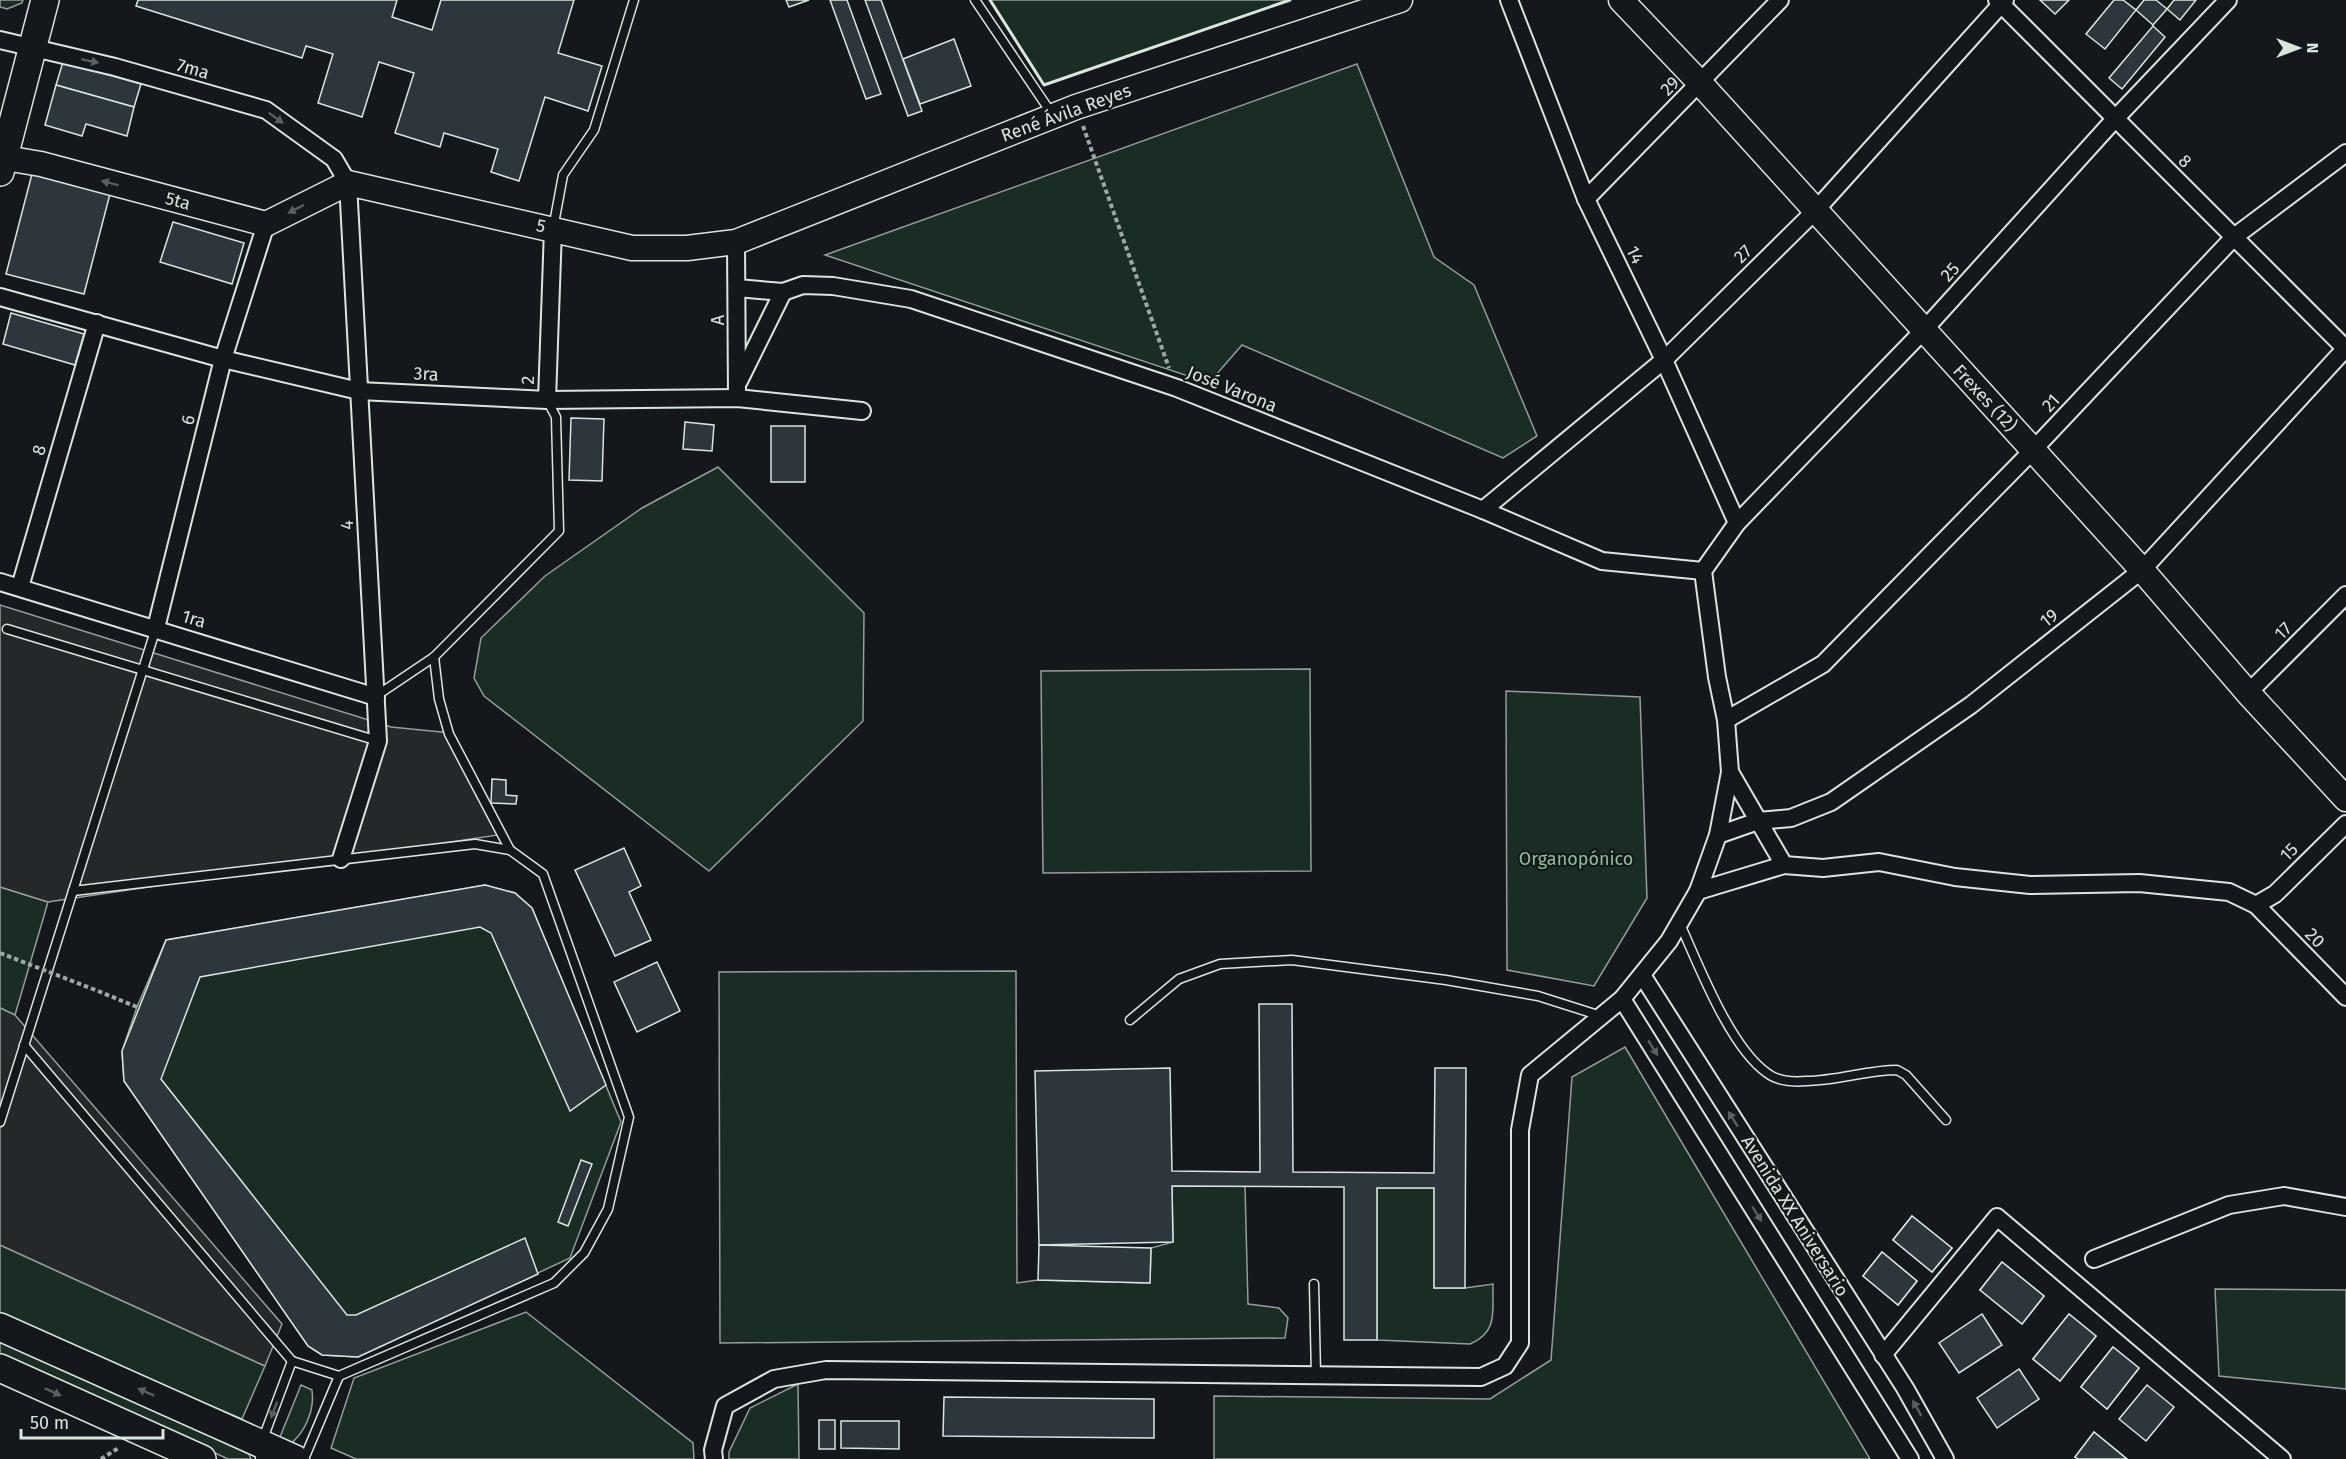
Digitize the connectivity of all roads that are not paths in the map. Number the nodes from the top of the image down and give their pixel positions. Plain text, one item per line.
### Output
1 (45, 0) edge
2 (634, 0) edge
3 (975, 0) edge
4 (1400, 0) edge
5 (1509, 0) edge
6 (1621, 0) edge
7 (1780, 0) edge
8 (2228, 0) edge
9 (2001, 1) edge
10 (0, 40) edge
11 (33, 49) junction
12 (1700, 83) junction
13 (1053, 116) junction
14 (2114, 120) junction
15 (2346, 153) edge
16 (2, 162) edge
17 (348, 183) junction
18 (1586, 199) junction
19 (1815, 211) junction
20 (266, 224) junction
21 (553, 229) junction
22 (2235, 237) junction
23 (736, 242) junction
24 (737, 288) junction
25 (783, 292) junction
26 (0, 297) edge
27 (97, 323) junction
28 (1923, 331) junction
29 (2346, 349) edge
30 (223, 359) junction
31 (1664, 360) junction
32 (359, 391) junction
33 (737, 391) junction
34 (547, 400) junction
35 (862, 411) dead end
36 (2033, 450) junction
37 (1483, 510) junction
38 (1737, 523) junction
39 (2142, 570) junction
40 (1703, 571) junction
41 (0, 582) edge
42 (20, 587) junction
43 (2346, 596) edge
44 (156, 628) junction
45 (7, 629) dead end
46 (434, 657) junction
47 (143, 671) junction
48 (2248, 693) junction
49 (376, 697) junction
50 (1726, 720) junction
51 (378, 741) junction
52 (1730, 772) junction
53 (2346, 799) edge
54 (1758, 821) junction
55 (2346, 824) edge
56 (1718, 835) junction
57 (510, 850) junction
58 (341, 859) junction
59 (1784, 865) junction
60 (73, 891) junction
61 (1698, 891) junction
62 (2256, 905) junction
63 (1680, 924) junction
64 (1642, 975) junction
65 (2346, 997) edge
66 (1622, 999) junction
67 (1601, 1016) junction
68 (1130, 1020) dead end
69 (24, 1045) junction
70 (1946, 1120) dead end
71 (0, 1122) edge
72 (2346, 1207) edge
73 (2094, 1259) dead end
74 (1314, 1284) dead end
75 (0, 1327) edge
76 (1883, 1355) junction
77 (292, 1361) junction
78 (0, 1368) edge
79 (1316, 1375) junction
80 (339, 1376) junction
81 (2268, 1446) junction
82 (260, 1451) edge
83 (202, 1459) edge
84 (295, 1459) edge
85 (304, 1459) edge
86 (714, 1459) edge
87 (1910, 1459) edge
88 (1945, 1459) edge
89 (2256, 1459) edge
90 (2282, 1459) edge

1 - 11 main road
2 - 21 lane
3 - 13 lane
4 - 13 street, René Ávila Reyes
5 - 18 street, 14
6 - 12 street, Frexes (12)
7 - 12 street, 29
8 - 14 street, 25
9 - 14 street, 8
9 - 19 street, 27
10 - 11 street, 7ma
11 - 16 main road
11 -> 17 street, 7ma
12 - 18 street, 29
12 - 19 street, Frexes (12)
13 - 23 street, René Ávila Reyes
14 - 22 street, 8
14 - 28 street, 25
15 - 22 street, 21
20 -> 16 street, 5ta
17 -> 20 street
17 - 21 street, 5
17 - 32 street, 4
18 - 31 street, 14
19 - 28 street, Frexes (12)
19 - 31 street, 27
20 - 30 street, 6
21 - 23 street, 5
21 - 34 street, 2
22 - 29 street, 8
22 - 36 street, 21
23 - 24 street, A
24 - 25 street, José Varona
24 - 33 street, A
25 - 33 street
25 - 37 street, José Varona
26 - 27 street, 3ra
27 - 30 street, 3ra
27 - 42 street, 8
28 - 36 street, Frexes (12)
28 - 38 street, 25
29 - 39 street, 19
30 - 32 street, 3ra
30 - 44 street, 6
31 - 37 street, 27
31 - 38 street, 14
32 - 34 street, 3ra
32 - 49 street, 4
33 - 34 street, 3ra
33 - 35 street, 3ra
34 - 46 lane, 2
36 - 39 street, Frexes (12)
36 - 50 street, 21
37 - 40 street, José Varona
38 - 40 street, 25
39 - 48 street, Frexes (12)
39 - 54 street, 19
40 - 50 street
41 - 42 street, 1ra
42 - 44 street, 1ra
43 - 48 street, 17
44 - 47 lane
44 - 49 street, 1ra
45 - 47 lane
46 - 49 lane
46 - 57 lane
47 - 51 lane
47 - 60 lane
48 - 53 street, Frexes (12)
49 - 51 street, 4
50 - 52 street
51 - 58 street, 4
52 - 54 street
52 - 56 street
54 - 56 street, 19
54 - 59 street
55 - 62 street, 15
56 - 61 street
57 - 58 lane
57 - 80 lane
58 - 60 lane
59 - 61 street
59 - 62 street, 20
60 - 69 lane
61 - 63 street
62 - 65 street, 20
63 - 64 street
63 - 70 lane
64 - 66 street
76 -> 64 street, Avenida XX Aniversario
66 - 67 street
66 -> 87 street, Avenida XX Aniversario
67 - 68 lane
67 - 79 street
69 - 71 lane
69 - 77 lane
72 - 73 street
74 - 79 lane
82 -> 75 main road
76 - 81 street
88 -> 76 street, Avenida XX Aniversario
77 - 80 lane
77 -> 82 lane
78 -> 83 main road
79 - 86 street
80 - 85 lane
81 - 89 street
81 - 90 street
82 - 84 main road

